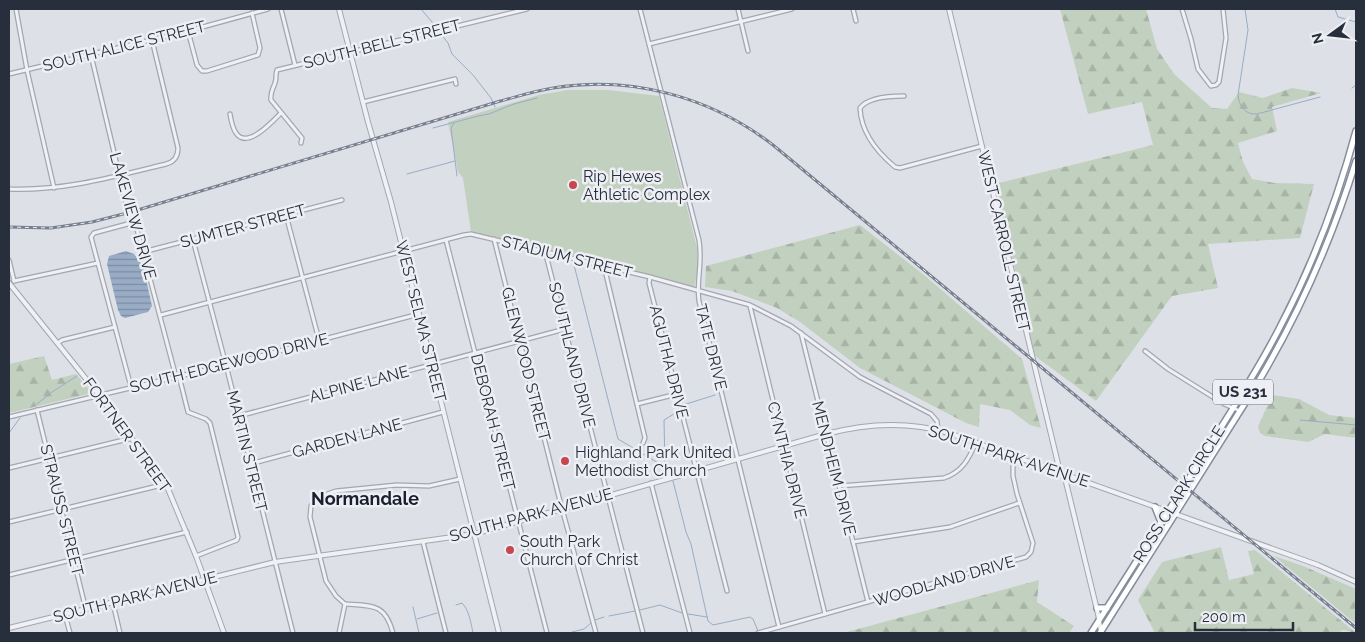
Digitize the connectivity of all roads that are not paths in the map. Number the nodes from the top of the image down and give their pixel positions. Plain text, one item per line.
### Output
1 (16, 9) edge
2 (268, 9) edge
3 (281, 9) edge
4 (339, 9) edge
5 (527, 9) edge
6 (640, 9) edge
7 (738, 9) edge
8 (792, 9) edge
9 (853, 9) edge
10 (949, 9) edge
11 (1182, 9) edge
12 (1223, 9) edge
13 (252, 14) junction
14 (741, 21) junction
15 (856, 22) dead end
16 (188, 31) junction
17 (152, 40) junction
18 (649, 44) junction
19 (748, 50) dead end
20 (350, 52) junction
21 (91, 54) junction
22 (295, 65) junction
23 (27, 70) junction
24 (9, 74) edge
25 (456, 84) dead end
26 (904, 96) dead end
27 (363, 102) junction
28 (281, 113) junction
29 (230, 114) dead end
30 (1356, 132) edge
31 (301, 143) dead end
32 (982, 146) junction
33 (1356, 161) edge
34 (1345, 172) junction
35 (1352, 174) junction
36 (120, 175) junction
37 (54, 188) junction
38 (9, 189) edge
39 (342, 200) dead end
40 (286, 215) junction
41 (136, 222) junction
42 (494, 239) junction
43 (193, 240) junction
44 (446, 240) junction
45 (1317, 247) junction
46 (1325, 250) junction
47 (403, 251) junction
48 (545, 251) junction
49 (143, 252) junction
50 (9, 260) edge
51 (98, 263) junction
52 (604, 266) junction
53 (650, 277) junction
54 (303, 278) junction
55 (11, 283) edge
56 (698, 290) junction
57 (210, 303) junction
58 (750, 305) junction
59 (419, 314) junction
60 (161, 316) junction
61 (1282, 324) junction
62 (115, 327) junction
63 (1289, 328) junction
64 (565, 329) junction
65 (801, 333) junction
66 (319, 340) junction
67 (520, 341) junction
68 (58, 343) junction
69 (1145, 351) dead end
70 (475, 353) junction
71 (1263, 360) junction
72 (1270, 363) junction
73 (432, 364) junction
74 (226, 365) junction
75 (178, 377) junction
76 (131, 387) junction
77 (677, 394) junction
78 (99, 395) junction
79 (637, 404) junction
80 (1233, 407) junction
81 (37, 410) junction
82 (1240, 411) junction
83 (443, 412) junction
84 (9, 416) edge
85 (239, 416) junction
86 (938, 430) junction
87 (826, 434) junction
88 (132, 438) junction
89 (976, 442) junction
90 (643, 443) dead end
91 (783, 446) junction
92 (1013, 456) junction
93 (50, 458) junction
94 (738, 459) junction
95 (250, 464) junction
96 (9, 468) edge
97 (696, 471) junction
98 (1062, 473) junction
99 (460, 479) junction
100 (652, 483) junction
101 (166, 484) junction
102 (839, 486) junction
103 (607, 495) junction
104 (1019, 503) junction
105 (1155, 506) junction
106 (62, 509) junction
107 (563, 509) junction
108 (1168, 511) junction
109 (1175, 514) junction
110 (9, 522) edge
111 (518, 522) junction
112 (1161, 523) junction
113 (187, 532) junction
114 (474, 534) junction
115 (422, 542) junction
116 (853, 542) junction
117 (1147, 544) junction
118 (1154, 548) junction
119 (196, 556) junction
120 (319, 556) junction
121 (74, 559) junction
122 (275, 562) junction
123 (9, 575) edge
124 (205, 580) junction
125 (1356, 582) edge
126 (1120, 586) junction
127 (1127, 590) junction
128 (727, 591) dead end
129 (868, 602) junction
130 (113, 603) junction
131 (344, 604) junction
132 (1097, 608) junction
133 (1107, 608) junction
134 (86, 610) junction
135 (825, 614) junction
136 (65, 615) junction
137 (1099, 620) junction
138 (780, 627) junction
139 (9, 628) edge
140 (70, 633) edge
141 (120, 633) edge
142 (224, 633) edge
143 (293, 633) edge
144 (339, 633) edge
145 (393, 633) edge
146 (446, 633) edge
147 (499, 633) edge
148 (547, 633) edge
149 (596, 633) edge
150 (643, 633) edge
151 (690, 633) edge
152 (758, 633) edge
153 (1091, 633) edge
154 (1101, 633) edge

1 - 23 street
2 - 13 street, SOUTH ALICE STREET
3 - 22 street
4 - 20 street, WEST SELMA STREET
5 - 20 street, SOUTH BELL STREET
6 - 18 street, TATE DRIVE
7 - 14 street
8 - 14 street
9 - 15 street
10 - 32 street, WEST CARROLL STREET
11 - 12 street
13 - 16 street, SOUTH ALICE STREET
13 - 16 street
14 - 18 street
14 - 19 street
16 - 17 street, SOUTH ALICE STREET
17 - 21 street, SOUTH ALICE STREET
17 - 36 street
18 - 56 street, TATE DRIVE
20 - 22 street, SOUTH BELL STREET
20 - 27 street, WEST SELMA STREET
21 - 23 street, SOUTH ALICE STREET
21 - 36 street, LAKEVIEW DRIVE
22 - 28 street, SOUTH BELL STREET
23 - 24 street, SOUTH ALICE STREET
23 - 37 street
25 - 27 street
26 - 32 street
27 - 47 street, WEST SELMA STREET
28 - 29 street
28 - 31 street
30 - 34 highway, ROSS CLARK CIRCLE / US 231
32 - 98 street, WEST CARROLL STREET
33 - 35 highway, ROSS CLARK CIRCLE / US 231
34 - 35 highway
34 - 45 highway, ROSS CLARK CIRCLE / US 231
35 - 46 highway, ROSS CLARK CIRCLE / US 231
36 - 37 street
36 - 41 street, LAKEVIEW DRIVE
37 - 38 street
39 - 40 street, SUMTER STREET
40 - 43 street, SUMTER STREET
40 - 54 street
41 - 49 street, LAKEVIEW DRIVE
41 - 51 street
42 - 44 street, STADIUM STREET
42 - 48 street, STADIUM STREET
42 - 67 street, GLENWOOD STREET
43 - 49 street, SUMTER STREET
43 - 57 street, MARTIN STREET
44 - 47 street, STADIUM STREET
44 - 70 street, DEBORAH STREET
45 - 46 highway
45 - 61 highway, ROSS CLARK CIRCLE / US 231
46 - 63 highway, ROSS CLARK CIRCLE / US 231
47 - 54 street, STADIUM STREET
47 - 59 street, WEST SELMA STREET
48 - 52 street, STADIUM STREET
48 - 64 street, SOUTHLAND DRIVE
49 - 60 street, LAKEVIEW DRIVE
50 - 55 street
51 - 55 street
51 - 62 street
52 - 53 street, STADIUM STREET
52 - 79 street
53 - 56 street, STADIUM STREET
53 - 77 street, AGUTHA DRIVE
54 - 57 street, STADIUM STREET
54 - 66 street
55 - 68 street, FORTNER STREET
56 - 58 street, STADIUM STREET
56 - 94 street, TATE DRIVE
57 - 60 street, STADIUM STREET
57 - 74 street, MARTIN STREET
58 - 65 street, STADIUM STREET
58 - 91 street, CYNTHIA DRIVE
59 - 66 street, SOUTH EDGEWOOD DRIVE
59 - 73 street, WEST SELMA STREET
60 - 75 street, LAKEVIEW DRIVE
61 - 63 highway
61 - 71 highway, ROSS CLARK CIRCLE / US 231
62 - 68 street
62 - 76 street
63 - 72 highway, ROSS CLARK CIRCLE / US 231
64 - 67 street, ALPINE LANE
64 - 103 street, SOUTHLAND DRIVE
65 - 86 street, STADIUM STREET
65 - 87 street, MENDHEIM DRIVE
66 - 74 street, SOUTH EDGEWOOD DRIVE
67 - 70 street, ALPINE LANE
67 - 107 street, GLENWOOD STREET
68 - 78 street, FORTNER STREET
69 - 80 street
70 - 73 street, ALPINE LANE
70 - 111 street, DEBORAH STREET
71 - 72 highway
71 - 80 highway, ROSS CLARK CIRCLE / US 231
72 - 82 highway, ROSS CLARK CIRCLE / US 231
73 - 83 street, WEST SELMA STREET
73 - 85 street, ALPINE LANE
74 - 75 street, SOUTH EDGEWOOD DRIVE
74 - 85 street, MARTIN STREET
75 - 76 street, SOUTH EDGEWOOD DRIVE
75 - 119 street, LAKEVIEW DRIVE
76 - 78 street, SOUTH EDGEWOOD DRIVE
77 - 79 street
77 - 97 street, AGUTHA DRIVE
78 - 81 street, SOUTH EDGEWOOD DRIVE
78 - 88 street, FORTNER STREET
79 - 90 street
80 - 82 street
80 - 108 highway, ROSS CLARK CIRCLE / US 231
81 - 84 street, SOUTH EDGEWOOD DRIVE
81 - 93 street, STRAUSS STREET
82 - 109 highway, ROSS CLARK CIRCLE / US 231
83 - 95 street, GARDEN LANE
83 - 99 street, WEST SELMA STREET
85 - 95 street, MARTIN STREET
86 - 87 street, SOUTH PARK AVENUE
86 - 89 street, SOUTH PARK AVENUE
87 - 91 street, SOUTH PARK AVENUE
87 - 102 street, MENDHEIM DRIVE
88 - 93 street
88 - 101 street, FORTNER STREET
89 - 92 street, SOUTH PARK AVENUE
89 - 102 street
91 - 94 street, SOUTH PARK AVENUE
91 - 135 street, CYNTHIA DRIVE
92 - 98 street, SOUTH PARK AVENUE
92 - 104 street, WOODLAND DRIVE
93 - 96 street
93 - 106 street, STRAUSS STREET
94 - 97 street, SOUTH PARK AVENUE
94 - 138 street, TATE DRIVE
95 - 122 street, MARTIN STREET
97 - 100 street, SOUTH PARK AVENUE
97 - 128 street, AGUTHA DRIVE
98 - 105 street, SOUTH PARK AVENUE
98 - 132 street, WEST CARROLL STREET
99 - 114 street, WEST SELMA STREET
99 - 120 street
100 - 103 street, SOUTH PARK AVENUE
100 - 151 street
101 - 106 street
101 - 113 street, FORTNER STREET
102 - 116 street, MENDHEIM DRIVE
103 - 107 street, SOUTH PARK AVENUE
103 - 150 street, SOUTHLAND DRIVE
104 - 116 street
104 - 129 street, WOODLAND DRIVE
105 - 108 street, SOUTH PARK AVENUE
105 - 112 highway
106 - 110 street
106 - 121 street, STRAUSS STREET
107 - 111 street, SOUTH PARK AVENUE
107 - 149 street, GLENWOOD STREET
108 - 109 street, SOUTH PARK AVENUE
108 - 112 highway, ROSS CLARK CIRCLE / US 231
109 - 118 highway, ROSS CLARK CIRCLE / US 231
109 - 125 street, SOUTH PARK AVENUE
111 - 114 street, SOUTH PARK AVENUE
111 - 148 street, DEBORAH STREET
112 - 117 highway, ROSS CLARK CIRCLE / US 231
113 - 119 street, FORTNER STREET
113 - 121 street
114 - 115 street, SOUTH PARK AVENUE
114 - 147 street, WEST SELMA STREET
115 - 120 street, SOUTH PARK AVENUE
115 - 146 street
116 - 129 street, MENDHEIM DRIVE
117 - 118 highway
117 - 126 highway, ROSS CLARK CIRCLE / US 231
118 - 127 highway, ROSS CLARK CIRCLE / US 231
119 - 124 street, FORTNER STREET
120 - 122 street, SOUTH PARK AVENUE
120 - 131 street
121 - 123 street
121 - 134 street, STRAUSS STREET
122 - 124 street, SOUTH PARK AVENUE
122 - 143 street, MARTIN STREET
124 - 130 street, SOUTH PARK AVENUE
124 - 142 street, FORTNER STREET
126 - 127 highway
126 - 133 highway, ROSS CLARK CIRCLE / US 231
127 - 154 highway, ROSS CLARK CIRCLE / US 231
129 - 135 street, WOODLAND DRIVE
130 - 134 street, SOUTH PARK AVENUE
130 - 141 street
131 - 144 street
131 - 145 street
132 - 133 highway
132 - 137 street, WEST CARROLL STREET
133 - 137 highway, ROSS CLARK CIRCLE / US 231
134 - 136 street, SOUTH PARK AVENUE
135 - 138 street, WOODLAND DRIVE
136 - 139 street, SOUTH PARK AVENUE
136 - 140 street
137 - 153 highway, ROSS CLARK CIRCLE / US 231
137 - 154 street, WEST CARROLL STREET
138 - 152 street, WOODLAND DRIVE

